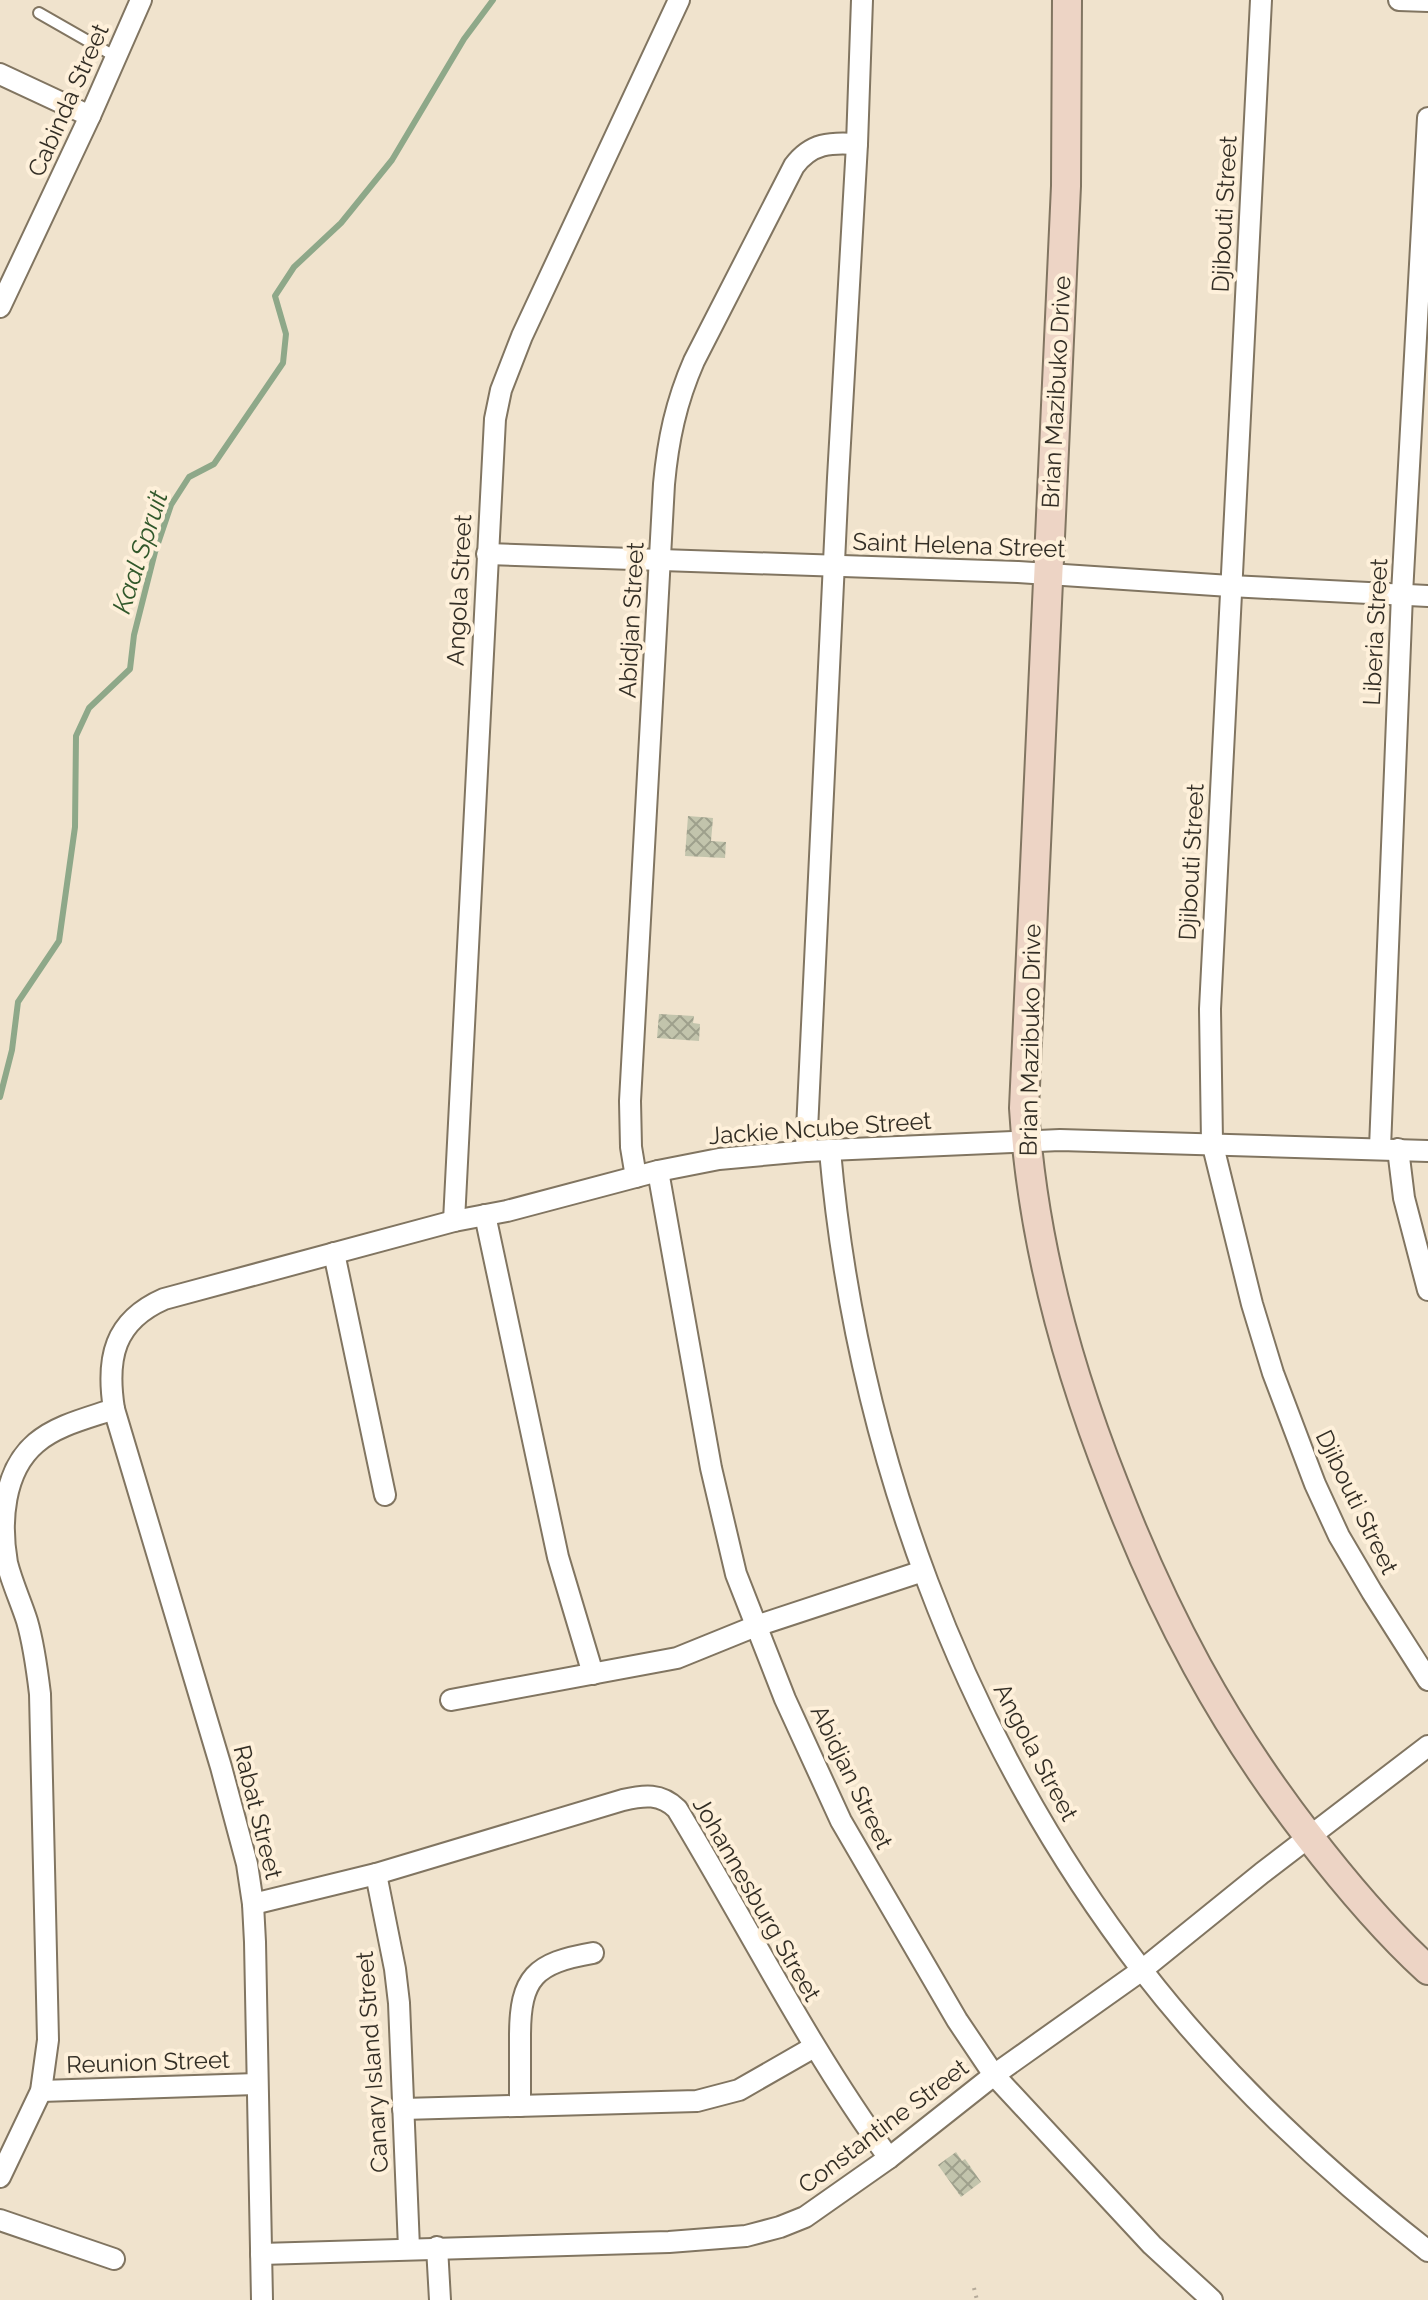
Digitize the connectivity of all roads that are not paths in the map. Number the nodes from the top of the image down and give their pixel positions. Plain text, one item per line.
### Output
1 (141, 0) edge
2 (679, 0) edge
3 (862, 0) edge
4 (1067, 0) edge
5 (1261, 0) edge
6 (1399, 0) edge
7 (1428, 1) edge
8 (39, 13) dead end
9 (116, 57) junction
10 (0, 74) edge
11 (90, 116) junction
12 (1428, 118) edge
13 (857, 144) junction
14 (0, 307) edge
15 (487, 554) junction
16 (660, 560) junction
17 (835, 566) junction
18 (1047, 574) junction
19 (1230, 586) junction
20 (1402, 594) junction
21 (1428, 596) edge
22 (1026, 1141) junction
23 (1212, 1142) junction
24 (1389, 1149) junction
25 (806, 1151) junction
26 (830, 1151) junction
27 (1428, 1151) edge
28 (658, 1171) junction
29 (636, 1177) junction
30 (485, 1215) junction
31 (454, 1221) junction
32 (334, 1253) junction
33 (1428, 1290) edge
34 (113, 1351) joint
35 (114, 1409) junction
36 (385, 1495) dead end
37 (923, 1571) junction
38 (756, 1626) junction
39 (593, 1674) junction
40 (1428, 1680) edge
41 (451, 1700) dead end
42 (1428, 1746) edge
43 (1309, 1837) junction
44 (376, 1874) junction
45 (253, 1904) junction
46 (593, 1953) dead end
47 (1142, 1970) junction
48 (1428, 1970) edge
49 (814, 2047) junction
50 (994, 2075) junction
51 (257, 2084) junction
52 (41, 2091) junction
53 (520, 2106) junction
54 (403, 2109) junction
55 (889, 2158) junction
56 (0, 2177) edge
57 (0, 2220) edge
58 (437, 2247) junction
59 (409, 2248) junction
60 (1428, 2251) edge
61 (261, 2254) junction
62 (114, 2259) dead end
63 (262, 2300) edge
64 (440, 2300) edge
65 (1212, 2300) edge

1 - 9 street, Cabinda Street
2 - 15 street, Angola Street
3 - 13 street
4 - 18 street, Brian Mazibuko Drive
5 - 19 street, Djibouti Street
6 - 7 street
8 - 9 lane
9 - 11 street, Cabinda Street
10 - 11 street
11 - 14 street, Cabinda Street
12 - 20 street, Liberia Street
13 - 16 street, Abidjan Street
13 - 17 street
15 - 16 street, Saint Helena Street
15 - 31 street, Angola Street
16 - 17 street, Saint Helena Street
16 - 29 street, Abidjan Street
17 - 18 street, Saint Helena Street
17 - 25 street
18 - 19 street, Saint Helena Street
18 - 22 street, Brian Mazibuko Drive
19 - 20 street, Saint Helena Street
19 - 23 street, Djibouti Street
20 - 21 street, Saint Helena Street
20 - 24 street, Liberia Street
22 - 23 street, Jackie Ncube Street
22 - 26 street, Jackie Ncube Street
22 - 43 street, Brian Mazibuko Drive
23 - 24 street, Jackie Ncube Street
23 - 40 street, Djibouti Street
24 - 27 street, Jackie Ncube Street
24 - 33 street, Liberia Street
25 - 26 street, Jackie Ncube Street
25 - 28 street, Jackie Ncube Street
26 - 37 street, Angola Street
28 - 29 street, Jackie Ncube Street
28 - 38 street, Abidjan Street
29 - 30 street, Jackie Ncube Street
30 - 31 street, Jackie Ncube Street
30 - 39 street
31 - 32 street, Jackie Ncube Street
32 - 34 street, Jackie Ncube Street
32 - 36 street
34 - 35 street, Rabat Street
35 - 45 street, Rabat Street
35 - 52 street
37 - 38 street
37 - 47 street, Angola Street
38 - 39 street
38 - 50 street, Abidjan Street
39 - 41 street
42 - 43 street, Constantine Street
43 - 47 street, Constantine Street
43 - 48 street, Brian Mazibuko Drive
44 - 45 street, Johannesburg Street
44 - 49 street, Johannesburg Street
44 - 54 street, Canary Island Street
45 - 51 street, Rabat Street
46 - 53 street
47 - 50 street, Constantine Street
47 - 60 street, Angola Street
49 - 53 street
49 - 55 street, Johannesburg Street
50 - 55 street, Constantine Street
50 - 65 street, Abidjan Street
51 - 52 street, Reunion Street
51 - 61 street, Rabat Street
52 - 56 street
53 - 54 street
54 - 59 street, Canary Island Street
55 - 58 street, Constantine Street
57 - 62 street
58 - 59 street, Constantine Street
58 - 64 street
59 - 61 street, Constantine Street
61 - 63 street, Rabat Street

